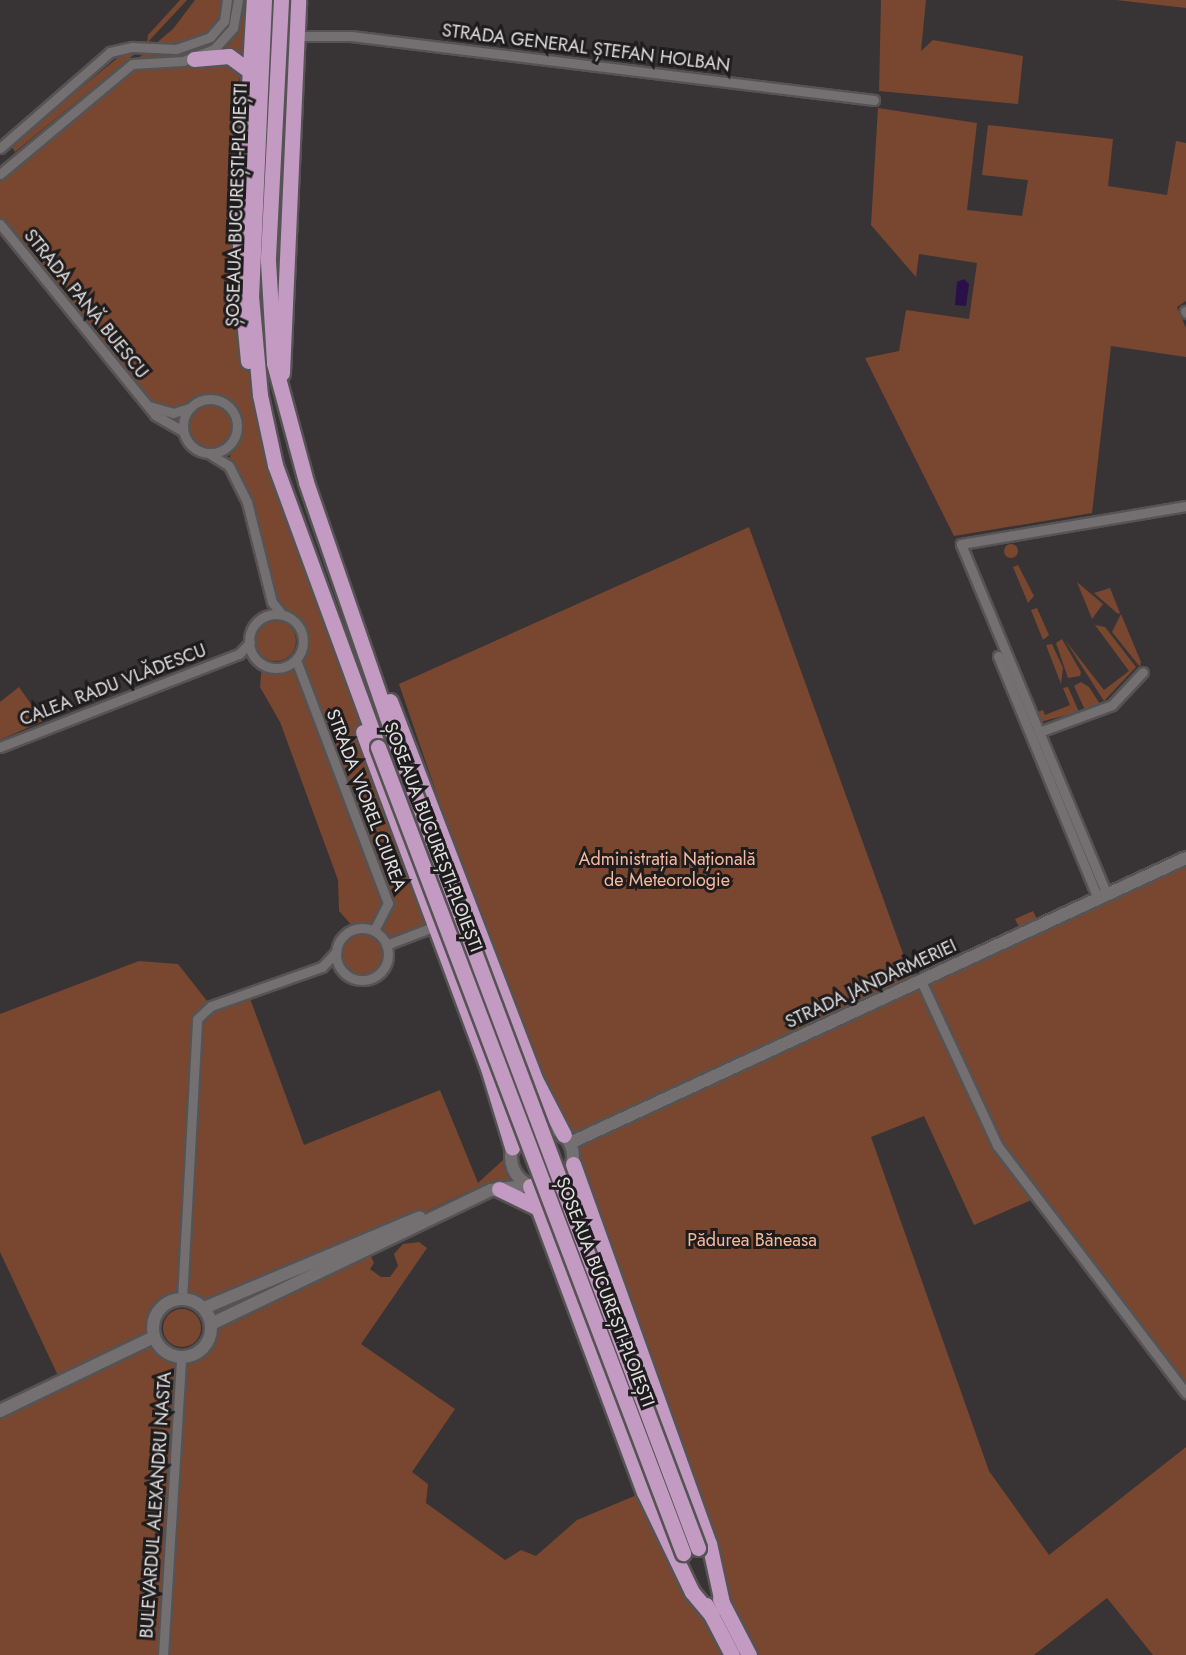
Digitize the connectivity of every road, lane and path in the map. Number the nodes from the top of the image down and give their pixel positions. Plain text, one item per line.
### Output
1 (227, 0) edge
2 (237, 0) edge
3 (254, 0) edge
4 (264, 0) edge
5 (281, 0) edge
6 (298, 0) edge
7 (295, 36) junction
8 (194, 59) junction
9 (248, 70) junction
10 (874, 100) dead end
11 (0, 148) edge
12 (0, 174) edge
13 (0, 224) edge
14 (280, 394) junction
15 (260, 395) junction
16 (147, 405) junction
17 (189, 408) junction
18 (183, 431) junction
19 (232, 442) junction
20 (210, 454) junction
21 (229, 466) junction
22 (1186, 506) edge
23 (272, 602) junction
24 (282, 615) junction
25 (263, 618) junction
26 (357, 628) junction
27 (336, 637) junction
28 (250, 642) junction
29 (239, 654) junction
30 (998, 656) dead end
31 (255, 657) junction
32 (296, 660) junction
33 (282, 667) junction
34 (1143, 672) dead end
35 (299, 680) junction
36 (1039, 732) junction
37 (0, 747) edge
38 (1186, 858) edge
39 (1103, 897) junction
40 (433, 927) junction
41 (374, 931) junction
42 (386, 945) junction
43 (336, 952) junction
44 (322, 967) junction
45 (344, 972) junction
46 (921, 981) junction
47 (567, 1139) junction
48 (512, 1147) junction
49 (573, 1164) junction
50 (513, 1170) junction
51 (529, 1186) junction
52 (495, 1190) junction
53 (536, 1207) junction
54 (442, 1213) junction
55 (182, 1299) junction
56 (204, 1308) junction
57 (211, 1324) junction
58 (154, 1338) junction
59 (181, 1358) junction
60 (1186, 1393) edge
61 (0, 1411) edge
62 (691, 1551) junction
63 (717, 1611) junction
64 (163, 1655) edge
65 (732, 1655) edge
66 (749, 1655) edge

1 - 11 street
2 - 8 street
3 - 9 highway
4 - 15 highway, ȘOSEAUA BUCUREȘTI-PLOIEȘTI
5 - 14 highway, ȘOSEAUA BUCUREȘTI-PLOIEȘTI
6 - 7 highway
7 - 10 street, STRADA GENERAL ȘTEFAN HOLBAN
7 - 14 highway
8 - 9 highway
8 - 12 street
9 - 15 highway
13 - 16 street, STRADA PANĂ BUESCU
14 - 26 highway, ȘOSEAUA BUCUREȘTI-PLOIEȘTI
15 - 27 highway, ȘOSEAUA BUCUREȘTI-PLOIEȘTI
16 - 17 street, STRADA PANĂ BUESCU
16 - 18 street, STRADA PANĂ BUESCU
17 - 18 street
17 - 19 street
18 - 20 street
19 - 20 street
19 - 21 street
20 - 21 street
21 - 23 street
22 - 36 street
23 - 24 street
23 - 25 street
24 - 25 street
24 - 32 street
25 - 28 street
26 - 47 highway
26 - 62 highway, ȘOSEAUA BUCUREȘTI-PLOIEȘTI, bridge
27 - 40 highway
27 - 62 highway, ȘOSEAUA BUCUREȘTI-PLOIEȘTI, bridge
28 - 29 street, CALEA RADU VLĂDESCU
28 - 31 street
29 - 31 street
29 - 37 street, CALEA RADU VLĂDESCU
30 - 39 street
31 - 33 street
32 - 33 street
32 - 35 street, STRADA VIOREL CIUREA
33 - 35 street, STRADA VIOREL CIUREA
34 - 36 street
35 - 41 street, STRADA VIOREL CIUREA
36 - 39 street
38 - 39 street, STRADA JANDARMERIEI
39 - 46 street, STRADA JANDARMERIEI
40 - 42 street
40 - 48 highway
41 - 42 street
41 - 43 street
42 - 45 street
43 - 44 street
43 - 45 street
44 - 45 street
44 - 55 street
46 - 47 street, STRADA JANDARMERIEI
46 - 60 street
47 - 48 street
47 - 49 street
48 - 50 street
49 - 51 street
49 - 63 highway
50 - 51 street
50 - 52 street
51 - 52 street
51 - 53 highway
52 - 53 highway
52 - 54 street
53 - 63 highway
54 - 56 street
54 - 57 street
55 - 56 street
55 - 58 street
56 - 57 street
57 - 59 street
58 - 59 street
58 - 61 street
59 - 64 street, BULEVARDUL ALEXANDRU NASTA
62 - 63 highway, ȘOSEAUA BUCUREȘTI-PLOIEȘTI
63 - 65 highway, ȘOSEAUA BUCUREȘTI-PLOIEȘTI
63 - 66 highway, ȘOSEAUA BUCUREȘTI-PLOIEȘTI

